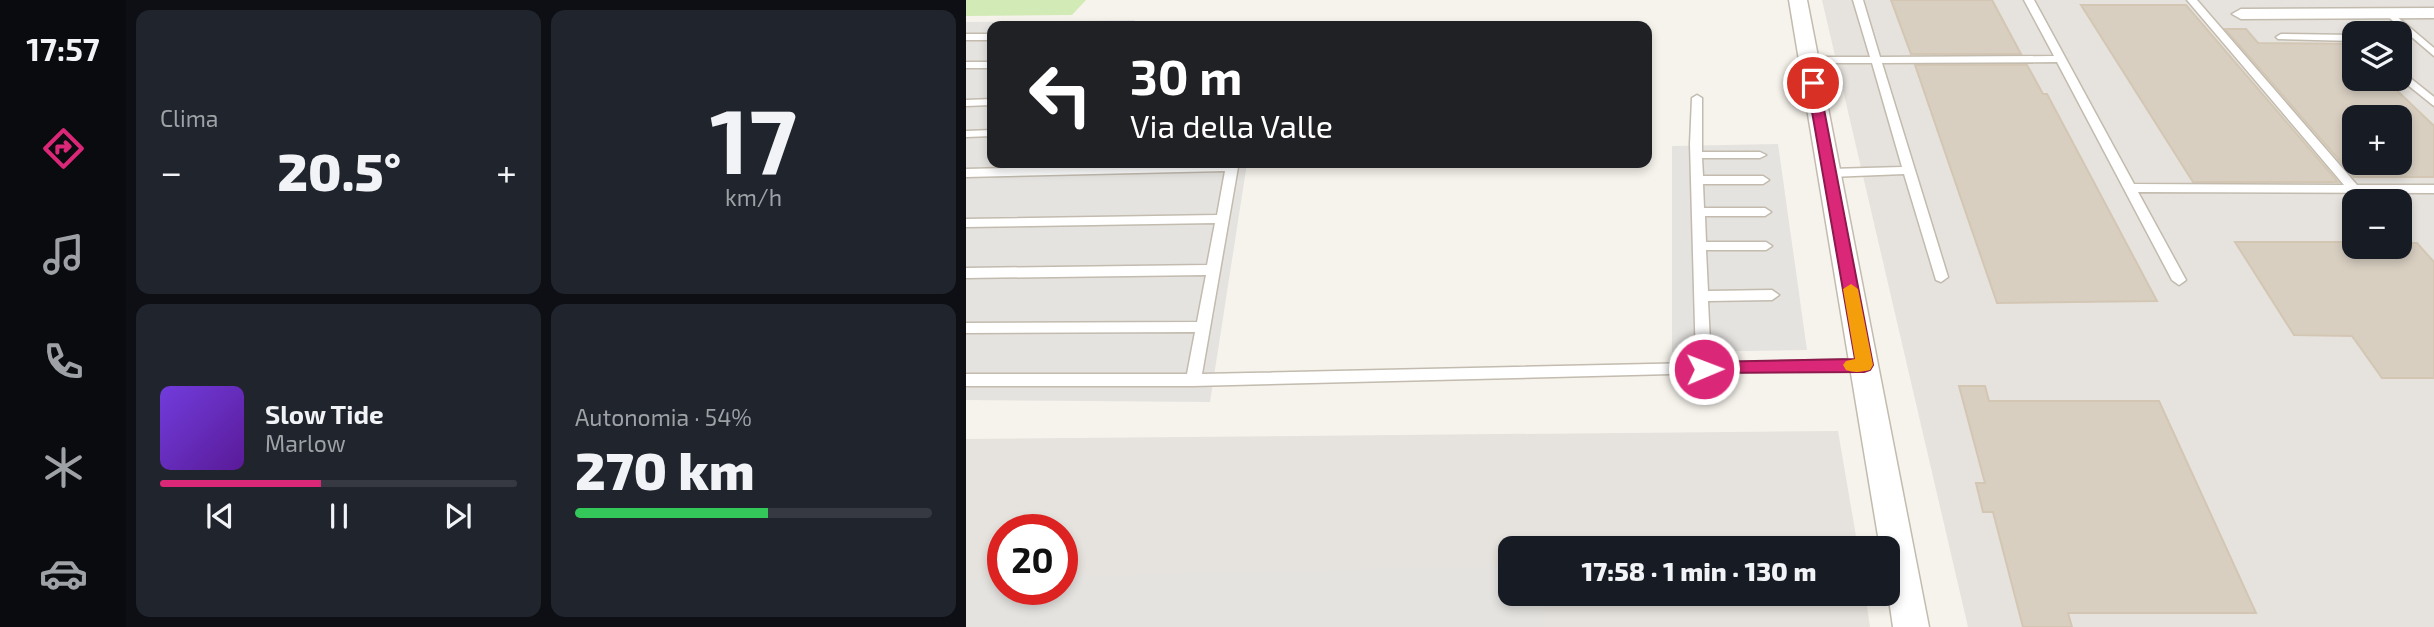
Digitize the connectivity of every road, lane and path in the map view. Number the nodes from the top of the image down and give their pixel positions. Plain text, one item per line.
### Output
1 (1798, 0) edge
2 (1858, 0) edge
3 (2029, 0) edge
4 (2192, 0) edge
5 (2389, 13) junction
6 (2434, 13) edge
7 (2241, 14) dead end
8 (966, 37) edge
9 (987, 37) edge
10 (2281, 37) dead end
11 (2342, 38) edge
12 (2421, 42) junction
13 (2434, 42) edge
14 (2434, 53) edge
15 (1876, 59) junction
16 (2061, 59) junction
17 (1809, 60) junction
18 (966, 65) edge
19 (987, 65) edge
20 (2412, 84) edge
21 (1697, 98) dead end
22 (987, 102) edge
23 (966, 103) edge
24 (2434, 103) edge
25 (987, 133) edge
26 (966, 134) edge
27 (1697, 155) junction
28 (1760, 155) dead end
29 (1132, 168) edge
30 (1231, 168) edge
31 (1909, 170) junction
32 (966, 173) edge
33 (1830, 173) junction
34 (1698, 180) junction
35 (1763, 180) dead end
36 (2130, 188) junction
37 (2434, 188) edge
38 (2354, 189) edge
39 (2394, 189) edge
40 (2342, 190) edge
41 (1699, 212) junction
42 (1765, 212) dead end
43 (1224, 219) junction
44 (966, 223) edge
45 (1700, 246) junction
46 (1766, 246) dead end
47 (1214, 270) junction
48 (966, 274) edge
49 (1941, 277) dead end
50 (2179, 281) dead end
51 (1772, 295) dead end
52 (1702, 296) junction
53 (1203, 327) junction
54 (966, 328) edge
55 (1864, 365) junction
56 (1704, 369) junction
57 (966, 380) edge
58 (1193, 380) junction
59 (1912, 627) edge

1 - 17 street
2 - 15 lane
3 - 16 lane
4 - 38 lane
5 - 6 street
5 - 7 street
5 - 12 lane
8 - 9 lane
10 - 11 lane
12 - 13 lane
12 - 14 lane
15 - 16 lane
15 - 17 lane
15 - 31 lane
16 - 36 lane
17 - 33 street
18 - 19 lane
20 - 24 lane
21 - 27 lane
22 - 23 lane
25 - 26 lane
27 - 28 lane
27 - 34 lane
29 - 32 lane
30 - 43 lane
31 - 33 lane
31 - 49 lane
33 - 55 street
34 - 35 lane
34 - 41 lane
36 - 40 lane
36 - 50 lane
37 - 39 lane
41 - 42 lane
41 - 45 lane
43 - 44 lane
43 - 47 lane
45 - 46 lane
45 - 52 lane
47 - 48 lane
47 - 53 lane
51 - 52 lane
52 - 56 lane
53 - 54 lane
53 - 58 lane
55 - 56 lane
55 - 59 street
56 - 58 lane
57 - 58 lane

